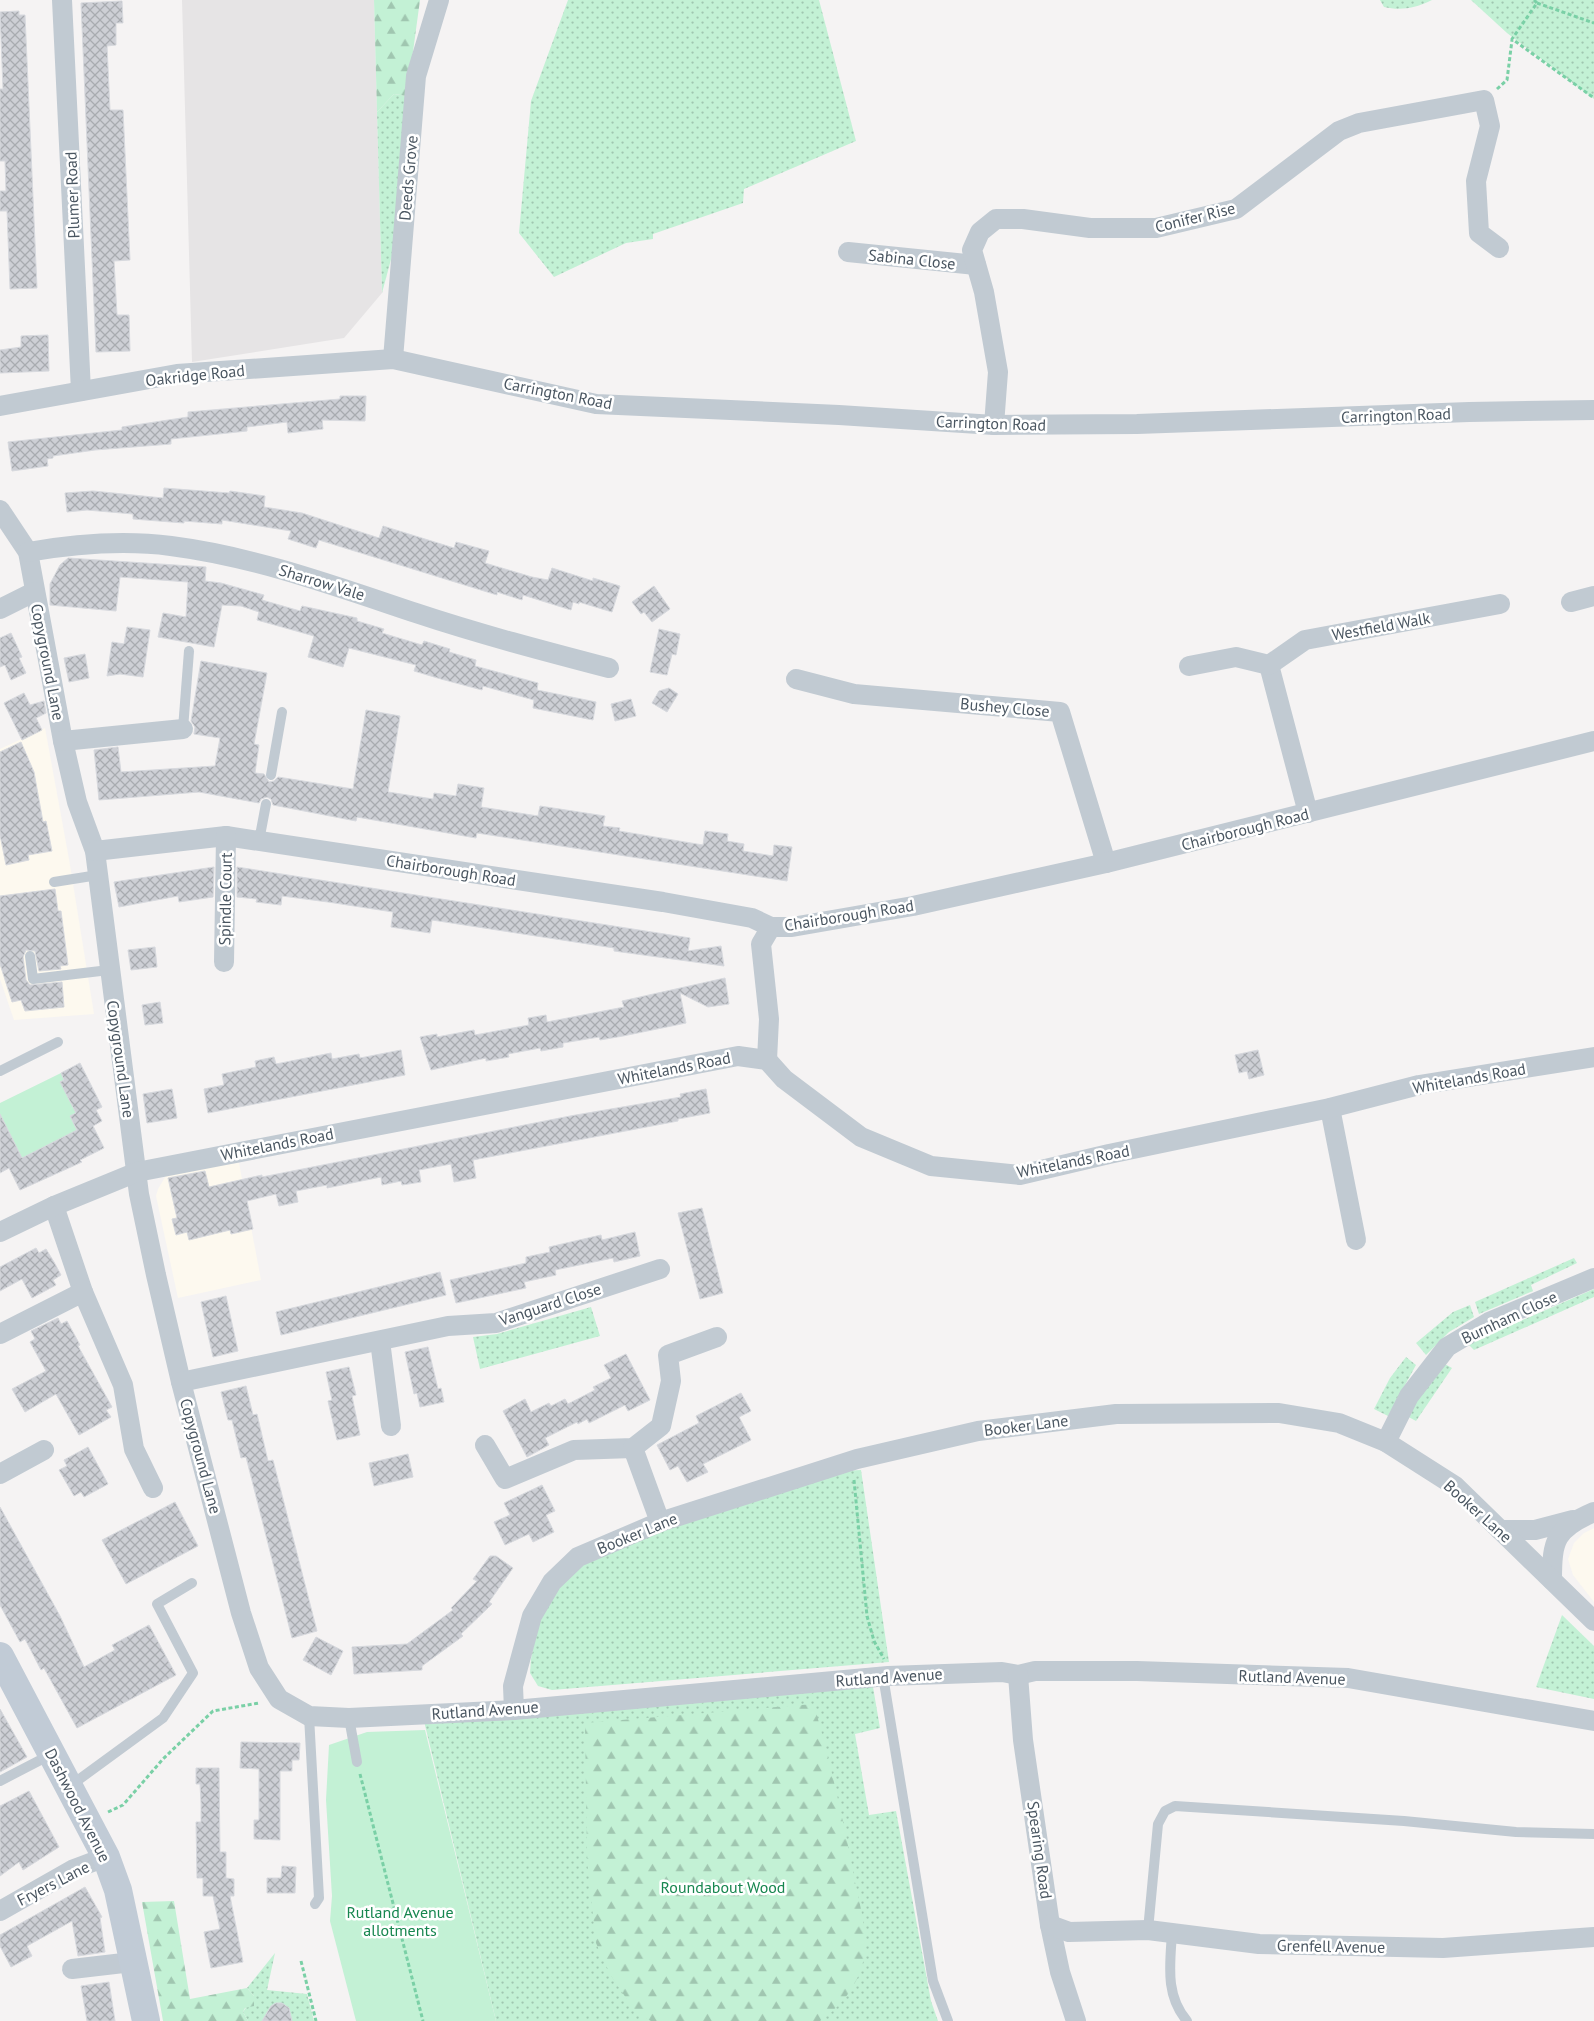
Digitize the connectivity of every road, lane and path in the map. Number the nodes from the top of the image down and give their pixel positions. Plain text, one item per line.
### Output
1 (62, 0) edge
2 (439, 0) edge
3 (1536, 1) edge
4 (1594, 23) edge
5 (1512, 39) junction
6 (1594, 98) edge
7 (1484, 100) junction
8 (1499, 248) dead end
9 (848, 252) dead end
10 (976, 265) junction
11 (393, 359) junction
12 (81, 391) junction
13 (0, 406) edge
14 (1594, 410) edge
15 (994, 425) junction
16 (0, 510) edge
17 (28, 552) junction
18 (34, 592) junction
19 (1594, 596) edge
20 (1572, 602) dead end
21 (1500, 604) dead end
22 (0, 609) edge
23 (189, 651) dead end
24 (1269, 665) junction
25 (1190, 666) dead end
26 (609, 668) dead end
27 (796, 679) dead end
28 (282, 712) dead end
29 (184, 729) joint
30 (63, 741) junction
31 (1594, 741) edge
32 (271, 776) dead end
33 (266, 804) dead end
34 (1308, 814) junction
35 (226, 836) junction
36 (259, 840) junction
37 (95, 851) junction
38 (1106, 863) junction
39 (98, 875) junction
40 (54, 882) dead end
41 (771, 926) junction
42 (30, 956) dead end
43 (224, 962) dead end
44 (109, 970) junction
45 (58, 1042) dead end
46 (1594, 1057) edge
47 (767, 1060) junction
48 (0, 1071) edge
49 (1330, 1108) junction
50 (137, 1172) junction
51 (54, 1206) junction
52 (1, 1228) edge
53 (1356, 1240) dead end
54 (660, 1269) dead end
55 (1594, 1278) edge
56 (83, 1292) junction
57 (0, 1334) edge
58 (717, 1337) dead end
59 (380, 1341) junction
60 (181, 1382) junction
61 (390, 1426) dead end
62 (1386, 1442) junction
63 (485, 1445) dead end
64 (633, 1448) junction
65 (44, 1450) dead end
66 (0, 1474) edge
67 (854, 1480) dead end
68 (153, 1488) dead end
69 (1586, 1516) edge
70 (660, 1522) junction
71 (1500, 1530) junction
72 (1552, 1580) junction
73 (192, 1582) dead end
74 (241, 1613) joint
75 (1594, 1621) edge
76 (0, 1656) edge
77 (1018, 1675) junction
78 (886, 1676) junction
79 (279, 1699) junction
80 (514, 1710) junction
81 (309, 1716) junction
82 (349, 1718) junction
83 (1594, 1721) edge
84 (53, 1754) junction
85 (357, 1762) joint
86 (0, 1781) edge
87 (70, 1786) junction
88 (90, 1822) junction
89 (1594, 1834) edge
90 (106, 1857) junction
91 (315, 1904) dead end
92 (0, 1911) edge
93 (1050, 1925) junction
94 (1148, 1930) junction
95 (1172, 1933) junction
96 (1594, 1937) edge
97 (301, 1961) dead end
98 (132, 1962) junction
99 (72, 1969) dead end
100 (146, 2021) edge
101 (316, 2021) edge
102 (423, 2021) edge
103 (948, 2021) edge
104 (1076, 2021) edge
105 (1187, 2021) edge

1 - 12 street, Plumer Road
2 - 11 street, Deeds Grove
3 - 4 path
3 - 5 path
5 - 6 path
5 - 7 path
7 - 8 street
7 - 10 street, Conifer Rise
9 - 10 street, Sabina Close
10 - 15 street, Conifer Rise
11 - 12 street, Oakridge Road
11 - 15 street, Carrington Road
12 - 13 street, Oakridge Road
14 - 15 street, Carrington Road
16 - 17 street, Copyground Lane
17 - 18 street, Copyground Lane
17 - 26 street, Sharrow Vale
18 - 22 street
18 - 30 street, Copyground Lane
19 - 20 street
21 - 24 street, Westfield Walk
23 - 29 lane
24 - 25 street
24 - 34 street
27 - 38 street, Bushey Close
28 - 32 lane
29 - 30 street
30 - 37 street, Copyground Lane
31 - 34 street, Chairborough Road
33 - 36 lane
34 - 38 street, Chairborough Road
35 - 36 street, Chairborough Road
35 - 37 street, Chairborough Road
35 - 43 street, Spindle Court
36 - 41 street, Chairborough Road
37 - 39 street, Copyground Lane
38 - 41 street, Chairborough Road
39 - 40 lane
39 - 44 street, Copyground Lane
41 - 47 street
42 - 44 lane
44 - 50 street, Copyground Lane
45 - 48 lane
46 - 49 street, Whitelands Road
47 - 49 street, Whitelands Road
47 - 50 street, Whitelands Road
49 - 53 street
50 - 51 street, Whitelands Road
50 - 60 street, Copyground Lane
51 - 52 street, Whitelands Road
51 - 56 street
54 - 59 street, Vanguard Close
55 - 62 street, Burnham Close
56 - 57 street
56 - 68 street
58 - 64 street
59 - 60 street, Vanguard Close
59 - 61 street
60 - 74 street, Copyground Lane
62 - 70 street, Booker Lane
62 - 71 street, Booker Lane
63 - 64 street
64 - 70 street
65 - 66 street
67 - 78 path
69 - 71 street
69 - 72 street
70 - 80 street, Booker Lane
71 - 72 street, Booker Lane
72 - 75 street, Booker Lane
73 - 87 lane
74 - 79 street, Rutland Avenue
76 - 84 street, Dashwood Avenue
77 - 78 street, Rutland Avenue
77 - 83 street, Rutland Avenue
77 - 93 street, Spearing Road
78 - 80 street, Rutland Avenue
78 - 103 lane
79 - 81 street, Rutland Avenue
79 - 88 path
80 - 82 street, Rutland Avenue
81 - 82 street, Rutland Avenue
81 - 91 lane
82 - 85 lane
84 - 86 lane
84 - 87 street, Dashwood Avenue
85 - 102 path
87 - 88 street, Dashwood Avenue
88 - 90 street, Dashwood Avenue
89 - 94 lane
90 - 92 street, Fryers Lane
90 - 98 street, Dashwood Avenue
93 - 94 street, Grenfell Avenue
93 - 104 street, Spearing Road
94 - 95 street, Grenfell Avenue
95 - 96 street, Grenfell Avenue
95 - 105 lane
97 - 101 path
98 - 99 street
98 - 100 street, Dashwood Avenue

